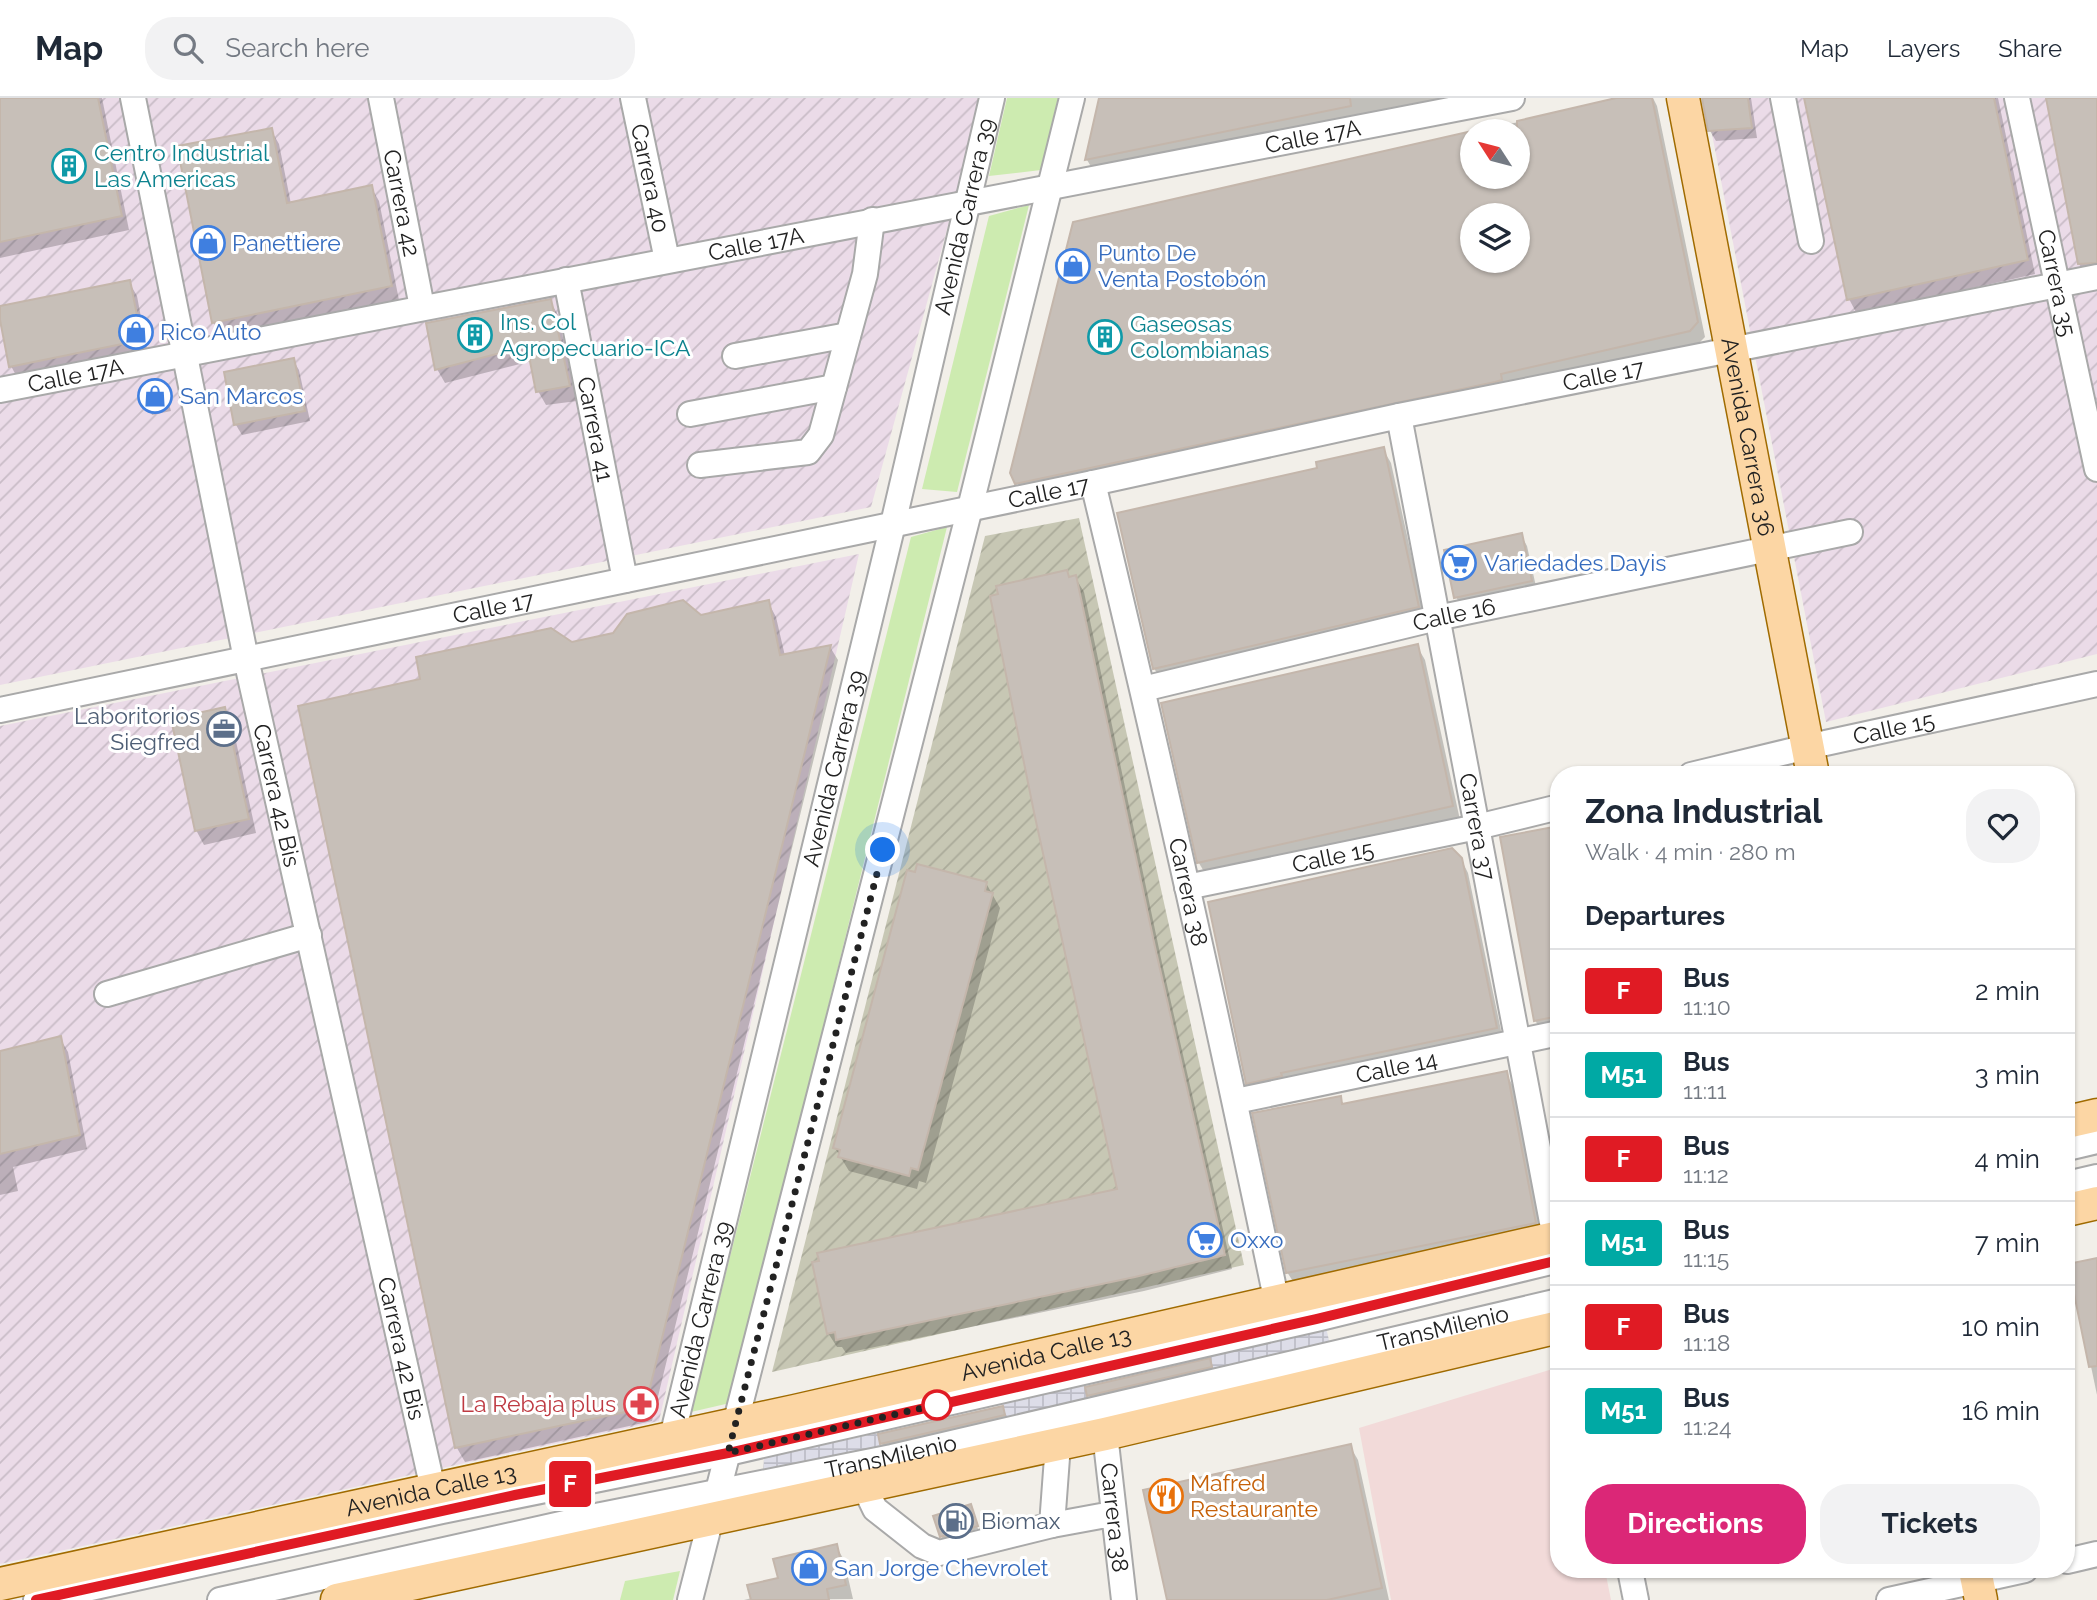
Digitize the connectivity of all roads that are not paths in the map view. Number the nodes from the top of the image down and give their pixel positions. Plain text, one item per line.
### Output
1 (133, 98) edge
2 (381, 98) edge
3 (633, 98) edge
4 (992, 98) edge
5 (1072, 98) edge
6 (1512, 98) edge
7 (1683, 98) edge
8 (1783, 98) edge
9 (2017, 98) edge
10 (1051, 185) junction
11 (969, 201) junction
12 (872, 220) junction
13 (1811, 241) dead end
14 (667, 260) junction
15 (2097, 277) edge
16 (566, 280) junction
17 (2057, 285) junction
18 (422, 307) junction
19 (848, 335) junction
20 (1730, 350) junction
21 (186, 353) junction
22 (736, 356) dead end
23 (834, 387) junction
24 (0, 390) edge
25 (690, 414) dead end
26 (1399, 416) junction
27 (700, 465) dead end
28 (2097, 469) edge
29 (1093, 483) junction
30 (970, 508) junction
31 (893, 524) junction
32 (1850, 532) dead end
33 (1768, 548) junction
34 (625, 580) junction
35 (1437, 618) junction
36 (246, 659) junction
37 (2097, 684) edge
38 (1143, 689) junction
39 (0, 710) edge
40 (1810, 761) edge
41 (1768, 766) edge
42 (1550, 809) edge
43 (1477, 827) junction
44 (1187, 887) junction
45 (309, 935) junction
46 (107, 994) dead end
47 (1550, 1035) edge
48 (1518, 1042) junction
49 (1236, 1101) junction
50 (2097, 1115) edge
51 (2075, 1120) edge
52 (2097, 1141) edge
53 (2075, 1146) edge
54 (2097, 1177) edge
55 (2075, 1182) edge
56 (2097, 1203) edge
57 (1550, 1204) edge
58 (2075, 1208) edge
59 (1550, 1247) edge
60 (1550, 1247) edge
61 (1277, 1303) junction
62 (1550, 1303) edge
63 (1550, 1329) edge
64 (1105, 1434) junction
65 (672, 1437) junction
66 (732, 1438) junction
67 (1058, 1444) junction
68 (864, 1486) junction
69 (433, 1489) junction
70 (713, 1506) junction
71 (1114, 1516) junction
72 (1052, 1525) junction
73 (2097, 1554) edge
74 (2075, 1559) edge
75 (1632, 1578) edge
76 (1996, 1578) edge
77 (1978, 1583) edge
78 (0, 1584) edge
79 (36, 1600) edge
80 (220, 1600) edge
81 (337, 1600) edge
82 (690, 1600) edge
83 (1124, 1600) edge
84 (1636, 1600) edge
85 (1889, 1600) edge

1 - 21 street, Carrera 42 Bis
2 - 18 street, Carrera 42
3 - 14 street, Carrera 40
4 - 11 street, Avenida Carrera 39
5 - 10 street
6 - 10 street, Calle 17A
7 - 20 main road, Avenida Carrera 36
8 - 13 street
9 - 17 street, Carrera 35
10 - 11 street, Calle 17A
10 - 30 street
11 - 12 street, Calle 17A
11 - 31 street, Avenida Carrera 39
12 - 14 street, Calle 17A
12 - 19 street
14 - 16 street, Calle 17A
15 - 17 street, Calle 17
16 - 18 street, Calle 17A
16 - 34 street, Carrera 41
17 - 20 street, Calle 17
17 - 28 street, Carrera 35
18 - 21 street, Calle 17A
19 - 22 street
19 - 23 street
20 - 26 street, Calle 17
20 - 33 main road, Avenida Carrera 36
21 - 24 street, Calle 17A
21 - 36 street, Carrera 42 Bis
23 - 25 street
23 - 27 street
26 - 29 street, Calle 17
26 - 35 street, Carrera 37
29 - 30 street, Calle 17
29 - 38 street, Carrera 38
30 - 31 street, Calle 17
30 - 66 street
31 - 34 street, Calle 17
31 - 65 street, Avenida Carrera 39
32 - 33 street, Calle 16
33 - 35 street, Calle 16
33 - 40 main road, Avenida Carrera 36
34 - 36 street, Calle 17
35 - 38 street, Calle 16
35 - 43 street, Carrera 37
36 - 39 street, Calle 17
36 - 45 street, Carrera 42 Bis
37 - 40 street, Calle 15
38 - 44 street, Carrera 38
40 - 41 street, Calle 15
42 - 43 street, Calle 15
43 - 44 street, Calle 15
43 - 48 street, Carrera 37
44 - 49 street, Carrera 38
45 - 46 street
45 - 69 street, Carrera 42 Bis
47 - 48 street, Calle 14
48 - 49 street, Calle 14
48 - 57 street, Carrera 37
49 - 61 street, Carrera 38
50 - 51 main road
52 - 53 street
54 - 55 street
56 - 58 main road
59 - 66 street, TransMilenio
60 - 61 main road, Avenida Calle 13
61 - 66 main road, Avenida Calle 13
62 - 70 street, TransMilenio
63 - 64 main road
64 - 67 main road
64 - 71 street, Carrera 38
65 - 66 main road, Avenida Calle 13
65 - 69 main road, Avenida Calle 13
66 - 70 street
66 - 79 street, TransMilenio
67 - 68 main road
67 - 72 street
68 - 70 main road
68 - 72 street
69 - 78 main road, Avenida Calle 13
70 - 80 street, TransMilenio
70 - 81 main road
70 - 82 street
71 - 72 street
71 - 83 street, Carrera 38
73 - 74 street
75 - 84 street
76 - 77 street
77 - 85 street

